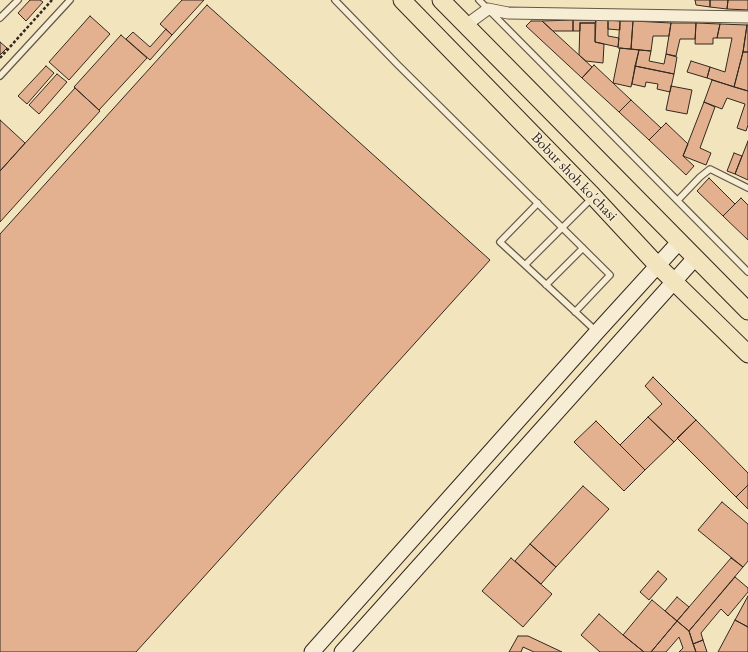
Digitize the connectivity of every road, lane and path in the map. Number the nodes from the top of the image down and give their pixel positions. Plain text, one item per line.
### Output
1 (18, 0) edge
2 (52, 0) edge
3 (70, 0) edge
4 (335, 0) edge
5 (402, 0) edge
6 (441, 0) edge
7 (479, 0) edge
8 (488, 9) junction
9 (748, 17) edge
10 (0, 18) edge
11 (466, 25) junction
12 (0, 58) edge
13 (0, 76) edge
14 (748, 188) edge
15 (593, 196) junction
16 (678, 200) junction
17 (538, 203) junction
18 (562, 227) junction
19 (680, 242) junction
20 (582, 248) junction
21 (696, 258) junction
22 (525, 265) junction
23 (658, 266) junction
24 (748, 272) edge
25 (674, 282) junction
26 (546, 285) junction
27 (748, 311) edge
28 (575, 312) junction
29 (597, 332) junction
30 (748, 354) edge
31 (312, 652) edge
32 (342, 652) edge

1 - 10 lane
2 - 12 path
3 - 13 lane
4 - 17 lane
5 - 15 main road, Bobur shoh ko'chasi
6 - 11 main road, Bobur shoh ko'chasi
7 - 8 lane
8 - 9 street
8 - 11 street
8 - 16 lane
11 - 19 main road, Bobur shoh ko'chasi
14 - 16 lane
15 - 18 lane
15 - 23 main road, Bobur shoh ko'chasi
16 - 24 lane
17 - 18 lane
17 - 22 lane
18 - 20 lane
18 - 22 lane
19 - 21 main road, Bobur shoh ko'chasi
19 - 23 main road
20 - 26 lane
20 - 28 lane
21 - 25 main road
21 - 27 main road, Bobur shoh ko'chasi
22 - 26 lane
23 - 25 main road, Bobur shoh ko'chasi
23 - 29 main road
25 - 30 main road, Bobur shoh ko'chasi
25 - 32 main road
26 - 28 lane
28 - 29 lane
29 - 31 main road

